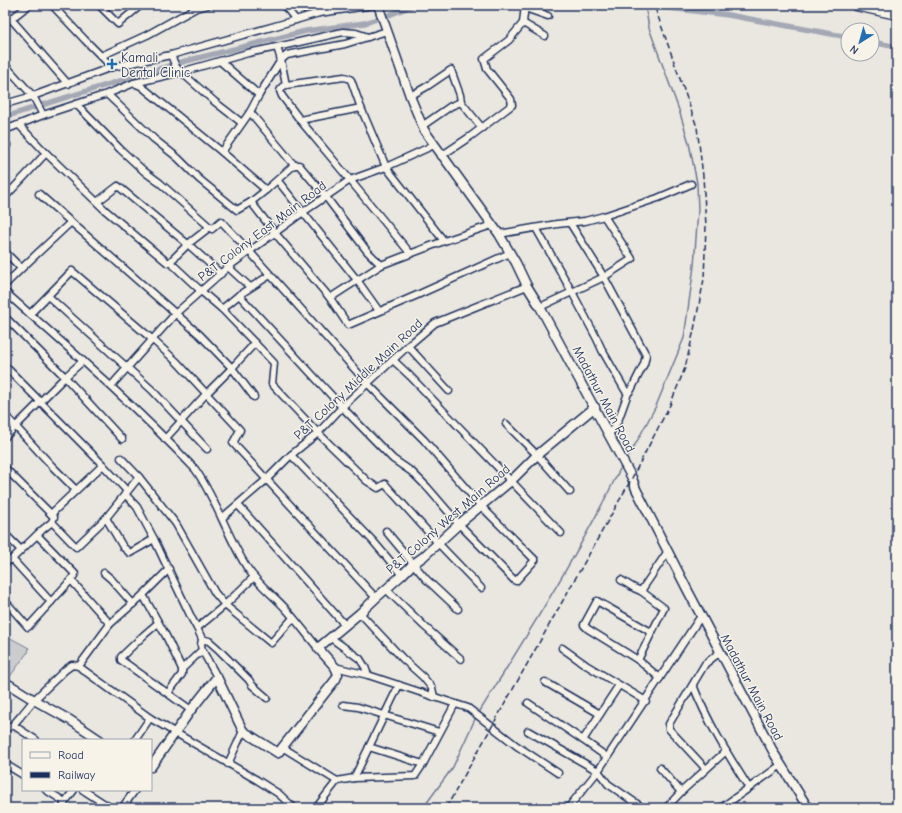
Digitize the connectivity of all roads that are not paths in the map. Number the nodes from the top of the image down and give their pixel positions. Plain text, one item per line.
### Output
1 (29, 5) edge
2 (52, 5) edge
3 (99, 5) edge
4 (141, 5) edge
5 (208, 5) edge
6 (284, 5) edge
7 (314, 5) edge
8 (856, 5) edge
9 (525, 6) edge
10 (377, 7) edge
11 (5, 12) edge
12 (319, 13) junction
13 (897, 14) edge
14 (548, 16) dead end
15 (11, 19) junction
16 (296, 20) junction
17 (523, 23) junction
18 (387, 30) junction
19 (545, 36) dead end
20 (368, 37) junction
21 (277, 48) junction
22 (101, 56) junction
23 (281, 60) junction
24 (173, 61) junction
25 (220, 61) junction
26 (5, 65) edge
27 (112, 67) junction
28 (8, 72) edge
29 (181, 72) junction
30 (134, 83) junction
31 (68, 84) junction
32 (286, 85) junction
33 (107, 94) junction
34 (259, 95) junction
35 (33, 96) junction
36 (410, 96) junction
37 (461, 102) junction
38 (5, 104) edge
39 (76, 104) junction
40 (361, 108) junction
41 (40, 109) junction
42 (250, 112) junction
43 (300, 120) junction
44 (242, 123) junction
45 (19, 125) junction
46 (422, 126) junction
47 (482, 128) junction
48 (5, 130) edge
49 (5, 142) edge
50 (434, 145) junction
51 (5, 146) edge
52 (222, 152) junction
53 (46, 153) junction
54 (442, 156) junction
55 (294, 165) junction
56 (386, 167) junction
57 (350, 180) junction
58 (278, 181) junction
59 (691, 184) dead end
60 (266, 190) junction
61 (39, 194) dead end
62 (5, 197) edge
63 (326, 197) junction
64 (97, 202) junction
65 (251, 202) junction
66 (303, 212) junction
67 (604, 216) junction
68 (71, 222) junction
69 (570, 223) junction
70 (492, 225) junction
71 (210, 227) junction
72 (536, 228) junction
73 (275, 232) junction
74 (499, 234) junction
75 (444, 241) junction
76 (188, 244) junction
77 (5, 252) edge
78 (250, 252) junction
79 (410, 253) junction
80 (510, 253) junction
81 (170, 262) junction
82 (380, 265) junction
83 (228, 267) junction
84 (21, 268) junction
85 (221, 274) junction
86 (270, 275) junction
87 (604, 277) junction
88 (357, 280) junction
89 (5, 285) edge
90 (527, 286) junction
91 (250, 287) junction
92 (201, 291) junction
93 (572, 292) junction
94 (239, 295) junction
95 (6, 296) edge
96 (48, 296) junction
97 (330, 298) junction
98 (540, 307) junction
99 (222, 309) junction
100 (379, 311) junction
101 (176, 313) junction
102 (30, 314) junction
103 (5, 317) edge
104 (153, 340) junction
105 (255, 343) junction
106 (408, 346) junction
107 (83, 360) junction
108 (393, 360) junction
109 (5, 366) edge
110 (126, 368) junction
111 (232, 368) junction
112 (65, 377) junction
113 (368, 384) junction
114 (111, 386) junction
115 (449, 391) dead end
116 (628, 393) junction
117 (206, 394) junction
118 (254, 397) dead end
119 (40, 402) junction
120 (342, 407) junction
121 (595, 407) junction
122 (5, 415) edge
123 (181, 422) junction
124 (506, 424) dead end
125 (16, 426) junction
126 (318, 433) junction
127 (609, 435) junction
128 (5, 437) edge
129 (122, 439) dead end
130 (165, 439) junction
131 (206, 449) dead end
132 (291, 455) junction
133 (537, 455) junction
134 (121, 458) dead end
135 (103, 465) junction
136 (5, 468) edge
137 (139, 477) junction
138 (266, 480) junction
139 (511, 481) junction
140 (76, 490) junction
141 (570, 492) dead end
142 (126, 493) junction
143 (238, 505) dead end
144 (481, 506) junction
145 (51, 514) junction
146 (106, 518) junction
147 (222, 518) junction
148 (52, 522) junction
149 (459, 524) junction
150 (386, 531) dead end
151 (561, 533) dead end
152 (5, 534) edge
153 (37, 535) junction
154 (154, 539) junction
155 (438, 543) junction
156 (21, 550) junction
157 (668, 551) junction
158 (12, 559) junction
159 (5, 563) edge
160 (414, 564) junction
161 (169, 569) junction
162 (104, 573) dead end
163 (402, 575) junction
164 (254, 577) junction
165 (71, 580) junction
166 (621, 580) dead end
167 (481, 588) dead end
168 (386, 589) junction
169 (641, 591) junction
170 (143, 595) junction
171 (376, 598) junction
172 (5, 601) edge
173 (51, 602) junction
174 (133, 604) junction
175 (226, 605) junction
176 (458, 609) dead end
177 (360, 613) junction
178 (701, 616) junction
179 (294, 618) junction
180 (158, 623) junction
181 (110, 624) junction
182 (345, 625) junction
183 (197, 628) junction
184 (652, 632) junction
185 (331, 638) junction
186 (202, 639) junction
187 (318, 648) junction
188 (562, 648) dead end
189 (202, 650) junction
190 (720, 652) junction
191 (461, 659) dead end
192 (638, 660) junction
193 (79, 666) junction
194 (335, 667) junction
195 (182, 669) junction
196 (368, 675) junction
197 (217, 676) junction
198 (660, 678) junction
199 (5, 682) edge
200 (545, 682) dead end
201 (399, 685) junction
202 (619, 685) junction
203 (693, 685) junction
204 (168, 694) junction
205 (434, 697) junction
206 (267, 698) dead end
207 (34, 700) junction
208 (646, 701) junction
209 (528, 703) dead end
210 (455, 704) junction
211 (343, 705) dead end
212 (191, 710) junction
213 (600, 714) junction
214 (385, 715) junction
215 (150, 718) junction
216 (13, 725) junction
217 (5, 729) edge
218 (244, 731) junction
219 (528, 731) dead end
220 (175, 732) junction
221 (439, 732) junction
222 (34, 739) edge
223 (98, 739) edge
224 (135, 739) edge
225 (584, 740) junction
226 (282, 747) junction
227 (369, 747) junction
228 (726, 752) junction
229 (607, 757) junction
230 (5, 764) edge
231 (228, 764) junction
232 (423, 764) junction
233 (781, 765) junction
234 (152, 766) edge
235 (660, 768) dead end
236 (706, 769) junction
237 (598, 771) junction
238 (558, 773) dead end
239 (22, 774) edge
240 (354, 778) junction
241 (337, 781) junction
242 (749, 788) junction
243 (47, 791) edge
244 (73, 791) edge
245 (85, 791) edge
246 (134, 791) edge
247 (680, 792) junction
248 (64, 805) edge
249 (111, 808) edge
250 (122, 808) edge
251 (294, 808) edge
252 (316, 808) edge
253 (568, 808) edge
254 (644, 808) edge
255 (666, 808) edge
256 (721, 808) edge
257 (808, 808) edge

1 - 15 street
2 - 22 street
3 - 4 street
5 - 22 street
6 - 16 street
7 - 12 street
8 - 13 main road
9 - 14 street
9 - 17 street
10 - 12 street
10 - 18 street, Madathur Main Road
11 - 15 street
12 - 16 street
15 - 31 street
16 - 24 street
17 - 19 street
17 - 47 street
18 - 20 street
18 - 36 street, Madathur Main Road
20 - 21 street
20 - 23 street
21 - 23 street
21 - 25 street
22 - 27 street
23 - 32 street
23 - 34 street
24 - 27 street
24 - 29 street
25 - 29 street
25 - 34 street
26 - 28 street
27 - 31 street
28 - 35 street
29 - 30 street
29 - 44 street
30 - 33 street
30 - 52 street
31 - 35 street
32 - 40 street
32 - 43 street
33 - 39 street
33 - 65 street
34 - 42 street
35 - 38 street
35 - 41 street
36 - 37 street
36 - 46 street, Madathur Main Road
37 - 46 street
37 - 47 street
39 - 41 street
39 - 71 street
40 - 43 street
40 - 56 street
41 - 45 street
42 - 44 street
42 - 55 street
43 - 57 street
44 - 52 street
45 - 48 street
45 - 53 street
46 - 50 street, Madathur Main Road
47 - 54 street
49 - 51 street
50 - 54 street, Madathur Main Road
50 - 56 street, P&T Colony East Main Road
52 - 60 street
53 - 62 street
53 - 64 street
54 - 70 street, Madathur Main Road
55 - 58 street
55 - 63 street
56 - 57 street, P&T Colony East Main Road
56 - 75 street
57 - 63 street, P&T Colony East Main Road
57 - 79 street
58 - 60 street
58 - 66 street
59 - 67 street
60 - 65 street
61 - 68 street
63 - 66 street, P&T Colony East Main Road
63 - 82 street
64 - 76 street
64 - 81 street
65 - 73 street
66 - 73 street, P&T Colony East Main Road
66 - 88 street
67 - 69 street
67 - 87 street
68 - 84 street
68 - 101 street
69 - 72 street
69 - 87 street
70 - 74 street, Madathur Main Road
70 - 75 street
71 - 76 street
71 - 78 street
72 - 74 street
72 - 93 street
73 - 78 street, P&T Colony East Main Road
73 - 97 street
74 - 80 street, Madathur Main Road
75 - 79 street
76 - 81 street
76 - 85 street
77 - 84 street
78 - 83 street, P&T Colony East Main Road
78 - 86 street
79 - 82 street
80 - 90 street, Madathur Main Road
80 - 100 street
81 - 92 street
82 - 88 street
83 - 85 street, P&T Colony East Main Road
83 - 91 street
84 - 89 street
85 - 92 street, P&T Colony East Main Road
86 - 91 street
86 - 113 street
87 - 93 street
87 - 116 street
88 - 97 street
88 - 100 street
90 - 98 street, Madathur Main Road
90 - 106 street, P&T Colony Middle Main Road
91 - 94 street
92 - 99 street
92 - 101 street, P&T Colony East Main Road
93 - 98 street
93 - 116 street
94 - 99 street
94 - 120 street
95 - 102 street
96 - 102 street
96 - 104 street
96 - 110 street
97 - 100 street
98 - 121 street, Madathur Main Road
99 - 105 street
101 - 104 street, P&T Colony East Main Road
101 - 111 street
102 - 107 street
103 - 112 street
104 - 110 street, P&T Colony East Main Road
104 - 117 street
105 - 111 street
105 - 126 street
106 - 108 street, P&T Colony Middle Main Road
106 - 115 street
107 - 112 street
107 - 114 street
108 - 113 street, P&T Colony Middle Main Road
108 - 139 street
109 - 119 street
110 - 114 street, P&T Colony East Main Road
110 - 123 street
111 - 117 street
111 - 118 street
112 - 119 street
112 - 129 street
113 - 120 street, P&T Colony Middle Main Road
113 - 144 street
114 - 130 street
116 - 127 street
117 - 123 street
117 - 138 street
119 - 125 street
119 - 135 street
120 - 126 street, P&T Colony Middle Main Road
120 - 149 street
121 - 127 street, Madathur Main Road
121 - 133 street, P&T Colony West Main Road
122 - 125 street
123 - 130 street
123 - 131 street
124 - 133 street
125 - 128 street
125 - 140 street
126 - 132 street, P&T Colony Middle Main Road
126 - 155 street
127 - 157 street, Madathur Main Road
130 - 147 street
132 - 138 street, P&T Colony Middle Main Road
132 - 163 street
133 - 139 street, P&T Colony West Main Road
133 - 141 street
134 - 137 street
135 - 140 street
135 - 142 street
136 - 145 street
137 - 142 street
137 - 175 street
138 - 147 street, P&T Colony Middle Main Road
138 - 171 street
139 - 144 street, P&T Colony West Main Road
139 - 151 street
140 - 145 street
142 - 146 street
142 - 154 street
143 - 182 street
144 - 149 street, P&T Colony West Main Road
144 - 149 street
145 - 148 street
146 - 148 street
146 - 154 street
147 - 164 street
148 - 153 street
149 - 155 street, P&T Colony West Main Road
150 - 160 street
152 - 156 street
153 - 156 street
153 - 165 street
154 - 161 street
155 - 160 street, P&T Colony West Main Road
155 - 167 street
156 - 158 street
157 - 169 street
157 - 178 street, Madathur Main Road
158 - 159 street
158 - 173 street
160 - 163 street, P&T Colony West Main Road
160 - 176 street
161 - 170 street
161 - 183 street
162 - 174 street
163 - 168 street, P&T Colony West Main Road
164 - 175 street
164 - 179 street
165 - 173 street
165 - 181 street
166 - 169 street
168 - 171 street, P&T Colony West Main Road
168 - 191 street
169 - 184 street
170 - 174 street
170 - 180 street
171 - 177 street, P&T Colony West Main Road
172 - 173 street
174 - 181 street
175 - 179 street
175 - 183 street
177 - 182 street, P&T Colony West Main Road
177 - 205 street
178 - 190 street, Madathur Main Road
178 - 198 street
179 - 187 street
180 - 195 street
180 - 204 street
181 - 193 street
182 - 185 street, P&T Colony West Main Road
183 - 186 street
184 - 192 street
184 - 192 street
185 - 187 street, P&T Colony West Main Road
185 - 196 street
186 - 189 street
186 - 206 street
187 - 194 street
188 - 202 street
189 - 195 street
189 - 197 street
190 - 203 street
190 - 233 street, Madathur Main Road
192 - 198 street
193 - 207 street
193 - 215 street
194 - 196 street
194 - 226 street
195 - 204 street
196 - 201 street
197 - 212 street
197 - 218 street
198 - 208 street
199 - 207 street
200 - 213 street
201 - 205 street
201 - 214 street
202 - 208 street
202 - 213 street
203 - 228 street
203 - 236 street
204 - 212 street
205 - 210 street
207 - 216 street
207 - 223 street
208 - 229 street
209 - 225 street
210 - 221 street
210 - 238 street
211 - 214 street
212 - 220 street
213 - 225 street
214 - 221 street
214 - 227 street
215 - 220 street
215 - 224 street
216 - 217 street
216 - 222 street
218 - 226 street
218 - 231 street
219 - 237 street
220 - 231 street
220 - 234 street
221 - 232 street
225 - 229 street
226 - 241 street
227 - 232 street
227 - 240 street
228 - 236 street
228 - 242 street
229 - 237 street
230 - 239 street
231 - 251 street
232 - 240 street
233 - 242 street
233 - 257 street, Madathur Main Road
235 - 247 street
236 - 247 street
237 - 253 street
237 - 254 street
240 - 241 street
241 - 252 street
242 - 256 street
243 - 248 street
244 - 248 street
245 - 249 street
246 - 250 street
247 - 255 street

